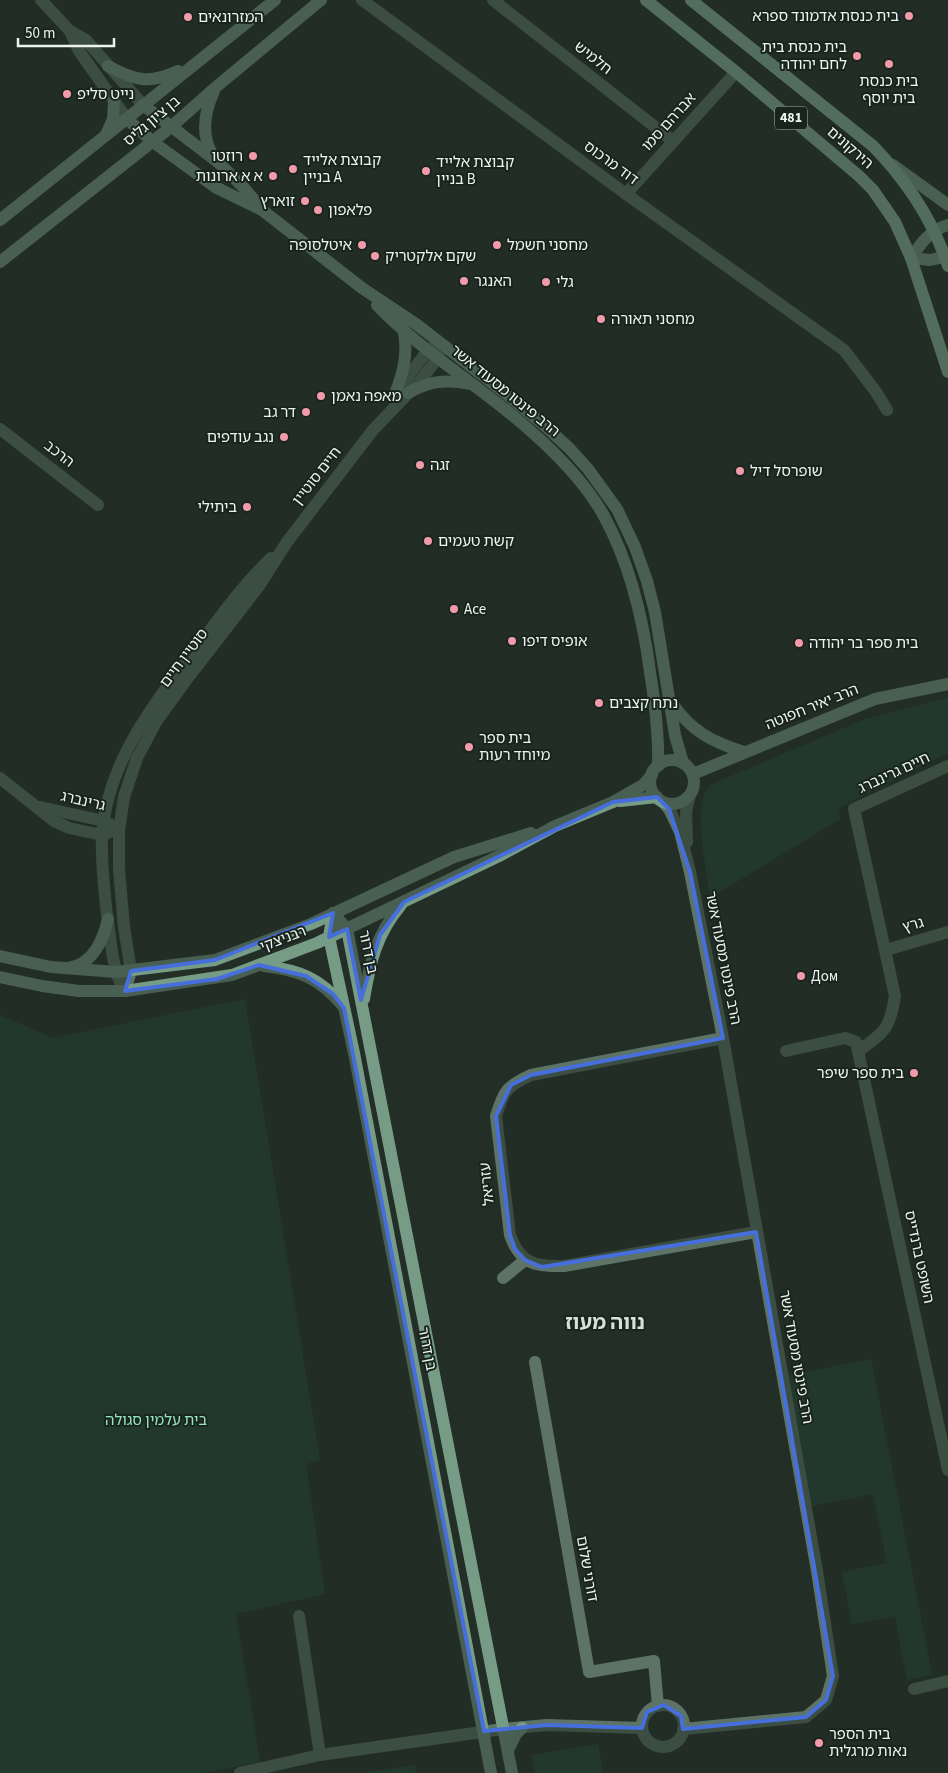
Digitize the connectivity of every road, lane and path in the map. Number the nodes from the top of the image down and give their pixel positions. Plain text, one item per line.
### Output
1 (41, 0) edge
2 (275, 0) edge
3 (321, 0) edge
4 (362, 0) edge
5 (493, 0) edge
6 (646, 0) edge
7 (691, 0) edge
8 (70, 31) junction
9 (196, 62) junction
10 (108, 66) junction
11 (736, 72) junction
12 (216, 87) junction
13 (114, 102) junction
14 (143, 105) junction
15 (127, 119) junction
16 (171, 127) junction
17 (105, 136) junction
18 (673, 141) junction
19 (153, 142) junction
20 (889, 162) junction
21 (218, 163) junction
22 (626, 194) junction
23 (948, 205) edge
24 (262, 210) junction
25 (0, 220) edge
26 (948, 225) edge
27 (934, 231) junction
28 (911, 258) junction
29 (947, 260) edge
30 (0, 262) edge
31 (362, 288) junction
32 (404, 332) junction
33 (441, 343) junction
34 (433, 354) junction
35 (948, 372) edge
36 (472, 384) junction
37 (395, 394) junction
38 (408, 394) junction
39 (886, 410) dead end
40 (0, 429) edge
41 (373, 430) junction
42 (98, 505) dead end
43 (286, 542) junction
44 (948, 684) edge
45 (668, 697) junction
46 (744, 752) junction
47 (683, 763) junction
48 (948, 766) edge
49 (655, 771) junction
50 (693, 774) junction
51 (0, 778) edge
52 (690, 795) junction
53 (660, 800) junction
54 (613, 802) junction
55 (31, 804) junction
56 (104, 821) junction
57 (555, 826) junction
58 (119, 830) junction
59 (102, 834) junction
60 (690, 872) junction
61 (404, 902) junction
62 (333, 913) junction
63 (108, 918) junction
64 (347, 929) junction
65 (948, 932) edge
66 (329, 937) junction
67 (886, 950) junction
68 (0, 956) edge
69 (259, 965) junction
70 (64, 969) junction
71 (130, 971) junction
72 (116, 972) junction
73 (0, 977) edge
74 (125, 992) junction
75 (344, 1008) junction
76 (363, 1009) junction
77 (723, 1038) junction
78 (786, 1051) dead end
79 (858, 1052) junction
80 (756, 1232) junction
81 (525, 1260) junction
82 (503, 1278) dead end
83 (535, 1362) dead end
84 (945, 1440) edge
85 (948, 1470) edge
86 (299, 1616) dead end
87 (948, 1681) edge
88 (914, 1689) dead end
89 (658, 1706) junction
90 (522, 1728) junction
91 (642, 1728) junction
92 (683, 1729) junction
93 (503, 1730) junction
94 (484, 1731) junction
95 (508, 1750) junction
96 (320, 1756) junction
97 (240, 1773) edge
98 (491, 1773) edge
99 (512, 1773) edge

1 - 8 street
2 - 9 street, בן ציון גליס
3 - 12 street, בן ציון גליס
4 - 22 street, דוד מרכוס
5 - 18 street, חלמיש
6 - 11 main road, הירקונים / 481
7 - 20 main road, הירקונים / 481
8 - 10 street
8 - 13 street
9 - 10 street
9 - 14 street, בן ציון גליס
10 - 14 street
11 - 18 street, אברהם סמו
11 - 28 main road, הירקונים / 481
12 - 16 street, בן ציון גליס
12 - 21 street
13 - 15 street
13 - 17 street
14 - 15 street, בן ציון גליס
14 - 16 street, הרב פינטו מסעוד אשר
15 - 17 street, בן ציון גליס
15 - 19 street, הרב פינטו מסעוד אשר
16 - 19 street, בן ציון גליס
16 - 21 street, הרב פינטו מסעוד אשר
17 - 25 street, בן ציון גליס
18 - 22 street, אברהם סמו
19 - 24 street, הרב פינטו מסעוד אשר
19 - 30 street, בן ציון גליס
20 - 23 street, הירקונים
20 - 27 main road, 481
21 - 24 street, הרב פינטו מסעוד אשר
22 - 39 street, דוד מרכוס
24 - 31 street, הרב פינטו מסעוד אשר
26 - 27 street
27 - 28 street
27 - 29 main road, 481
28 - 29 street
28 - 35 main road, 481
31 - 32 street, הרב פינטו מסעוד אשר
31 - 33 street, הרב פינטו מסעוד אשר
32 - 34 street, הרב פינטו מסעוד אשר
32 - 37 street
33 - 34 street
33 - 45 street, הרב פינטו מסעוד אשר
34 - 36 street, הרב פינטו מסעוד אשר
34 - 37 street
34 - 38 street
36 - 38 street
36 - 49 street, הרב פינטו מסעוד אשר
37 - 41 street
38 - 41 street
40 - 42 street, הרכב
41 - 43 street, חיים סוטיין
43 - 56 street, סוטיין חיים
43 - 58 street, סוטיין חיים
44 - 46 street, הרב יאיר חפוטה
45 - 46 street
45 - 47 street
46 - 50 street, הרב יאיר חפוטה
47 - 49 street
47 - 50 street
48 - 67 street, חיים גרינברג
49 - 53 street
49 - 54 street, רבניצקי
50 - 52 street
51 - 55 street, גרינברג
52 - 53 street
52 - 60 street, הרב פינטו מסעוד אשר
53 - 54 street, רבניצקי
53 - 60 street, הרב פינטו מסעוד אשר
54 - 57 street, רבניצקי
55 - 56 street, גרינברג
55 - 59 street, גרינברג
56 - 58 street, גרינברג
56 - 59 street, סוטיין חיים
57 - 61 street, רבניצקי
57 - 62 street, רבניצקי
58 - 59 street, גרינברג
58 - 71 street, סוטיין חיים
59 - 63 street, סוטיין חיים
60 - 77 street, הרב פינטו מסעוד אשר
61 - 64 street, רבניצקי
61 - 76 street
62 - 64 street, בן דרור
62 - 66 street, בן דרור
62 - 71 street, רבניצקי
63 - 70 street
63 - 72 street, סוטיין חיים
64 - 66 street, רבניצקי
64 - 76 street, בן דרור
65 - 67 street, גרץ
66 - 69 street, רבניצקי
66 - 75 street, בן דרור
67 - 79 street
68 - 70 street, רבניצקי
69 - 74 street, רבניצקי
69 - 75 street
70 - 72 street, רבניצקי
71 - 72 street, רבניצקי
71 - 74 street, סוטיין חיים
72 - 74 street, סוטיין חיים
73 - 74 street, רבניצקי
75 - 94 street, בן דרור
76 - 93 street, בן דרור
77 - 80 street, הרב פינטו מסעוד אשר
77 - 81 street, עזריאל
78 - 79 street
79 - 84 street, השופט ברנדייס
80 - 81 street
80 - 92 street, הרב פינטו מסעוד אשר
81 - 82 street
83 - 89 street, דורני שלום
84 - 85 street, השופט ברנדייס
86 - 96 street
87 - 88 street
89 - 91 street
89 - 92 street
90 - 91 street
90 - 93 street
90 - 95 street
91 - 92 street
93 - 94 street
93 - 95 street, בן דרור
94 - 96 street
94 - 98 street, בן דרור
95 - 99 street, בן דרור
96 - 97 street

